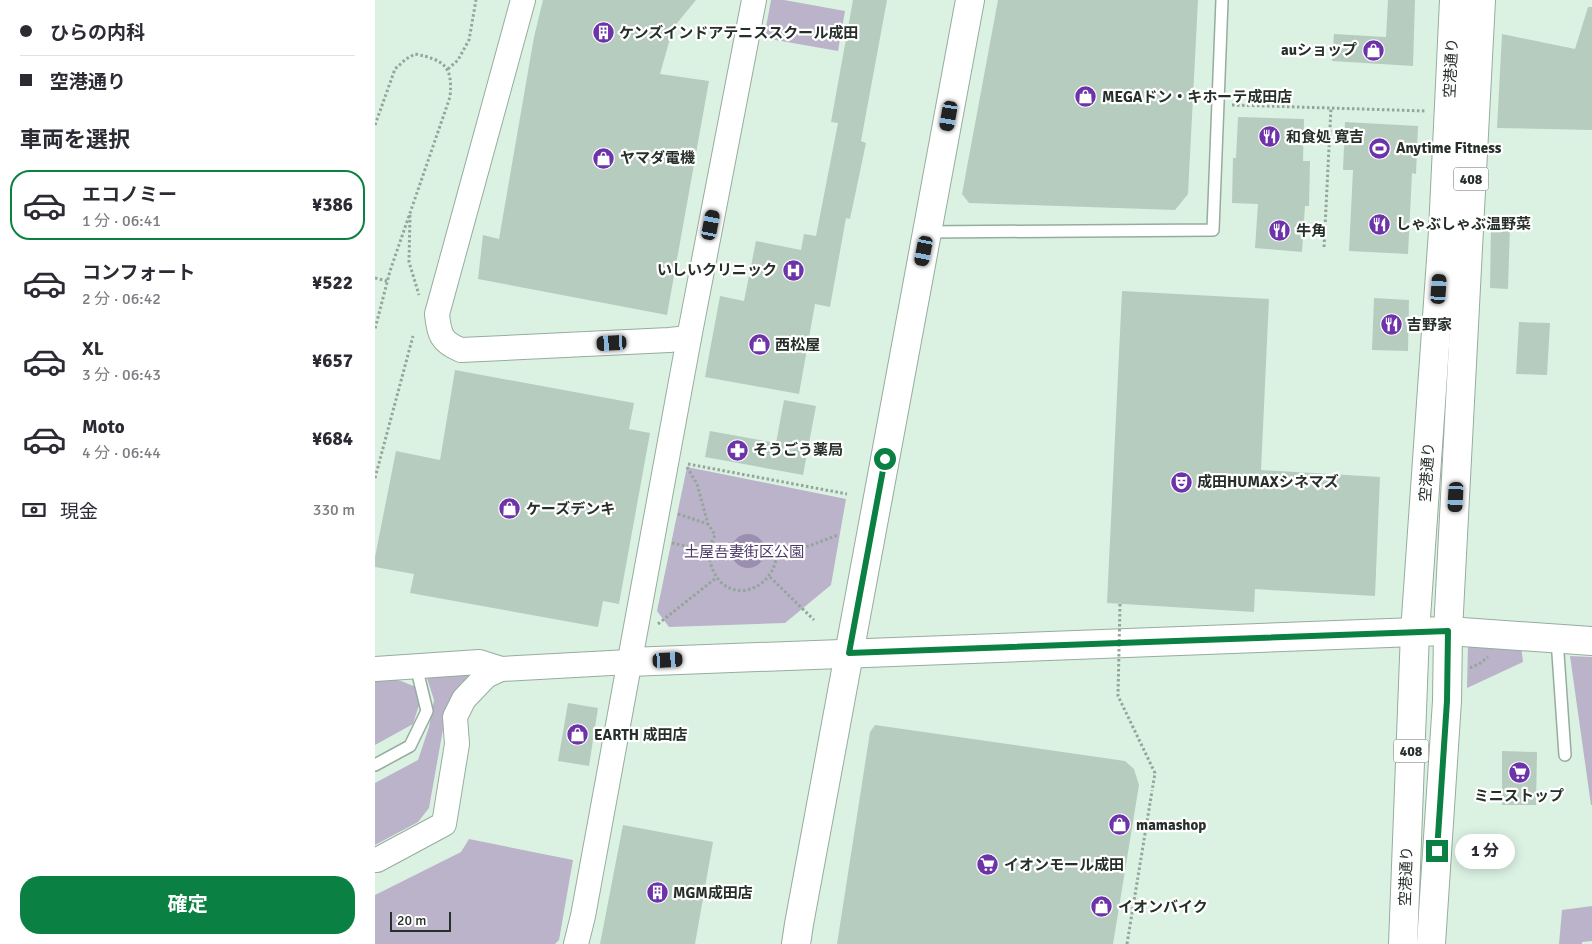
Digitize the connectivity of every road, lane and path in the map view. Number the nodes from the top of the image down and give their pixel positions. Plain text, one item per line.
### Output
1 (476, 0) edge
2 (523, 0) edge
3 (754, 0) edge
4 (970, 0) edge
5 (1223, 0) edge
6 (1454, 0) edge
7 (1481, 0) edge
8 (448, 69) junction
9 (1229, 105) dead end
10 (1331, 108) junction
11 (1430, 112) dead end
12 (375, 125) edge
13 (411, 212) junction
14 (927, 232) junction
15 (1324, 247) dead end
16 (375, 278) edge
17 (387, 281) junction
18 (422, 302) dead end
19 (375, 329) edge
20 (413, 336) dead end
21 (689, 338) junction
22 (375, 478) edge
23 (847, 494) dead end
24 (671, 511) dead end
25 (708, 524) junction
26 (838, 535) dead end
27 (674, 544) dead end
28 (708, 551) junction
29 (770, 577) junction
30 (716, 578) junction
31 (1121, 604) dead end
32 (814, 620) dead end
33 (655, 627) dead end
34 (1448, 631) junction
35 (1415, 632) junction
36 (1557, 638) junction
37 (1592, 641) edge
38 (849, 653) junction
39 (629, 662) junction
40 (416, 666) junction
41 (375, 669) edge
42 (501, 669) junction
43 (1565, 754) dead end
44 (375, 765) edge
45 (375, 860) edge
46 (576, 944) edge
47 (796, 944) edge
48 (1127, 944) edge
49 (1403, 944) edge
50 (1431, 944) edge

1 - 8 path
2 - 21 street
3 - 21 street
4 - 14 main road
5 - 14 lane
6 - 35 main road, 空港通り / 408
7 - 34 main road, 空港通り / 408
8 - 12 path
8 - 13 path
9 - 10 path
10 - 11 path
10 - 15 path
13 - 17 path
13 - 18 path
14 - 38 main road
16 - 17 path
17 - 19 path
20 - 22 path
21 - 39 street
23 - 25 path
24 - 25 path
25 - 28 path
26 - 29 path
27 - 28 path
28 - 30 path
29 - 30 path
29 - 32 path
30 - 33 path
31 - 48 path, bridge
34 - 35 main road
34 - 36 main road
34 - 50 main road, 空港通り / 408
35 - 38 main road
35 - 49 main road, 空港通り / 408
36 - 37 main road
36 - 43 lane
38 - 39 main road
38 - 47 main road
39 - 42 street
39 - 46 street
40 - 41 street
40 - 42 street
40 - 44 lane
42 - 45 street

